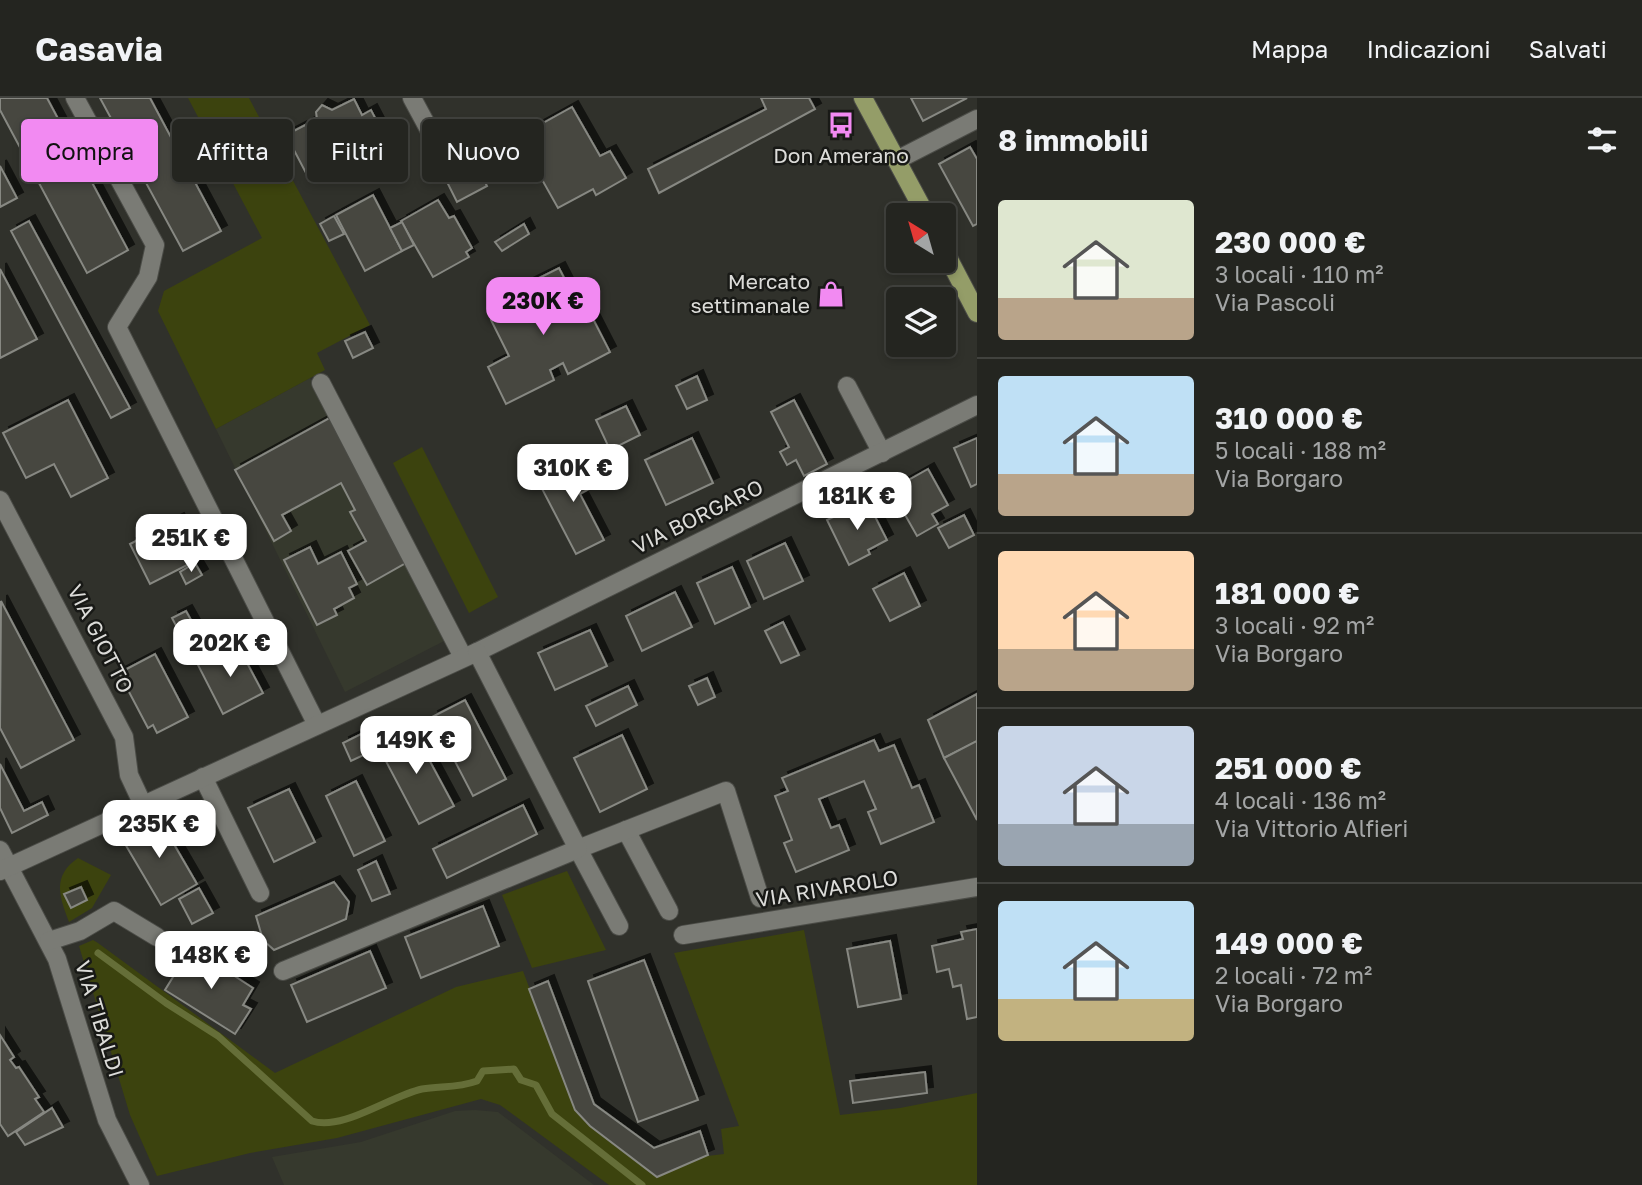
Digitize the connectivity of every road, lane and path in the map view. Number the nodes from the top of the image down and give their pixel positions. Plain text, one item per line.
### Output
1 (75, 98) edge
2 (412, 98) edge
3 (863, 98) edge
4 (423, 119) edge
5 (977, 119) edge
6 (897, 160) junction
7 (920, 203) edge
8 (956, 273) edge
9 (977, 313) edge
10 (321, 383) dead end
11 (847, 386) dead end
12 (977, 405) edge
13 (882, 453) junction
14 (0, 500) edge
15 (470, 654) junction
16 (317, 725) junction
17 (203, 777) junction
18 (144, 805) junction
19 (626, 830) junction
20 (578, 849) junction
21 (0, 850) edge
22 (4, 870) edge
23 (977, 887) edge
24 (260, 893) dead end
25 (760, 898) dead end
26 (669, 911) dead end
27 (619, 926) dead end
28 (683, 935) dead end
29 (157, 937) dead end
30 (49, 941) junction
31 (283, 971) dead end
32 (140, 1185) edge

1 - 16 street
2 - 4 street
3 - 6 main road
5 - 6 street
6 - 7 main road
8 - 9 main road
10 - 15 street
11 - 13 street
12 - 13 street, VIA BORGARO
13 - 15 street, VIA BORGARO
14 - 18 street, VIA GIOTTO
15 - 16 street, VIA BORGARO
15 - 20 street
16 - 17 street, VIA BORGARO
17 - 18 street, VIA BORGARO
17 - 24 street
18 - 22 street, VIA BORGARO
19 - 20 street
19 - 25 street
19 - 26 street
20 - 27 street
20 - 31 street
21 - 22 street
22 - 30 street, VIA TIBALDI
23 - 28 street, VIA RIVAROLO
29 - 30 street
30 - 32 street, VIA TIBALDI

